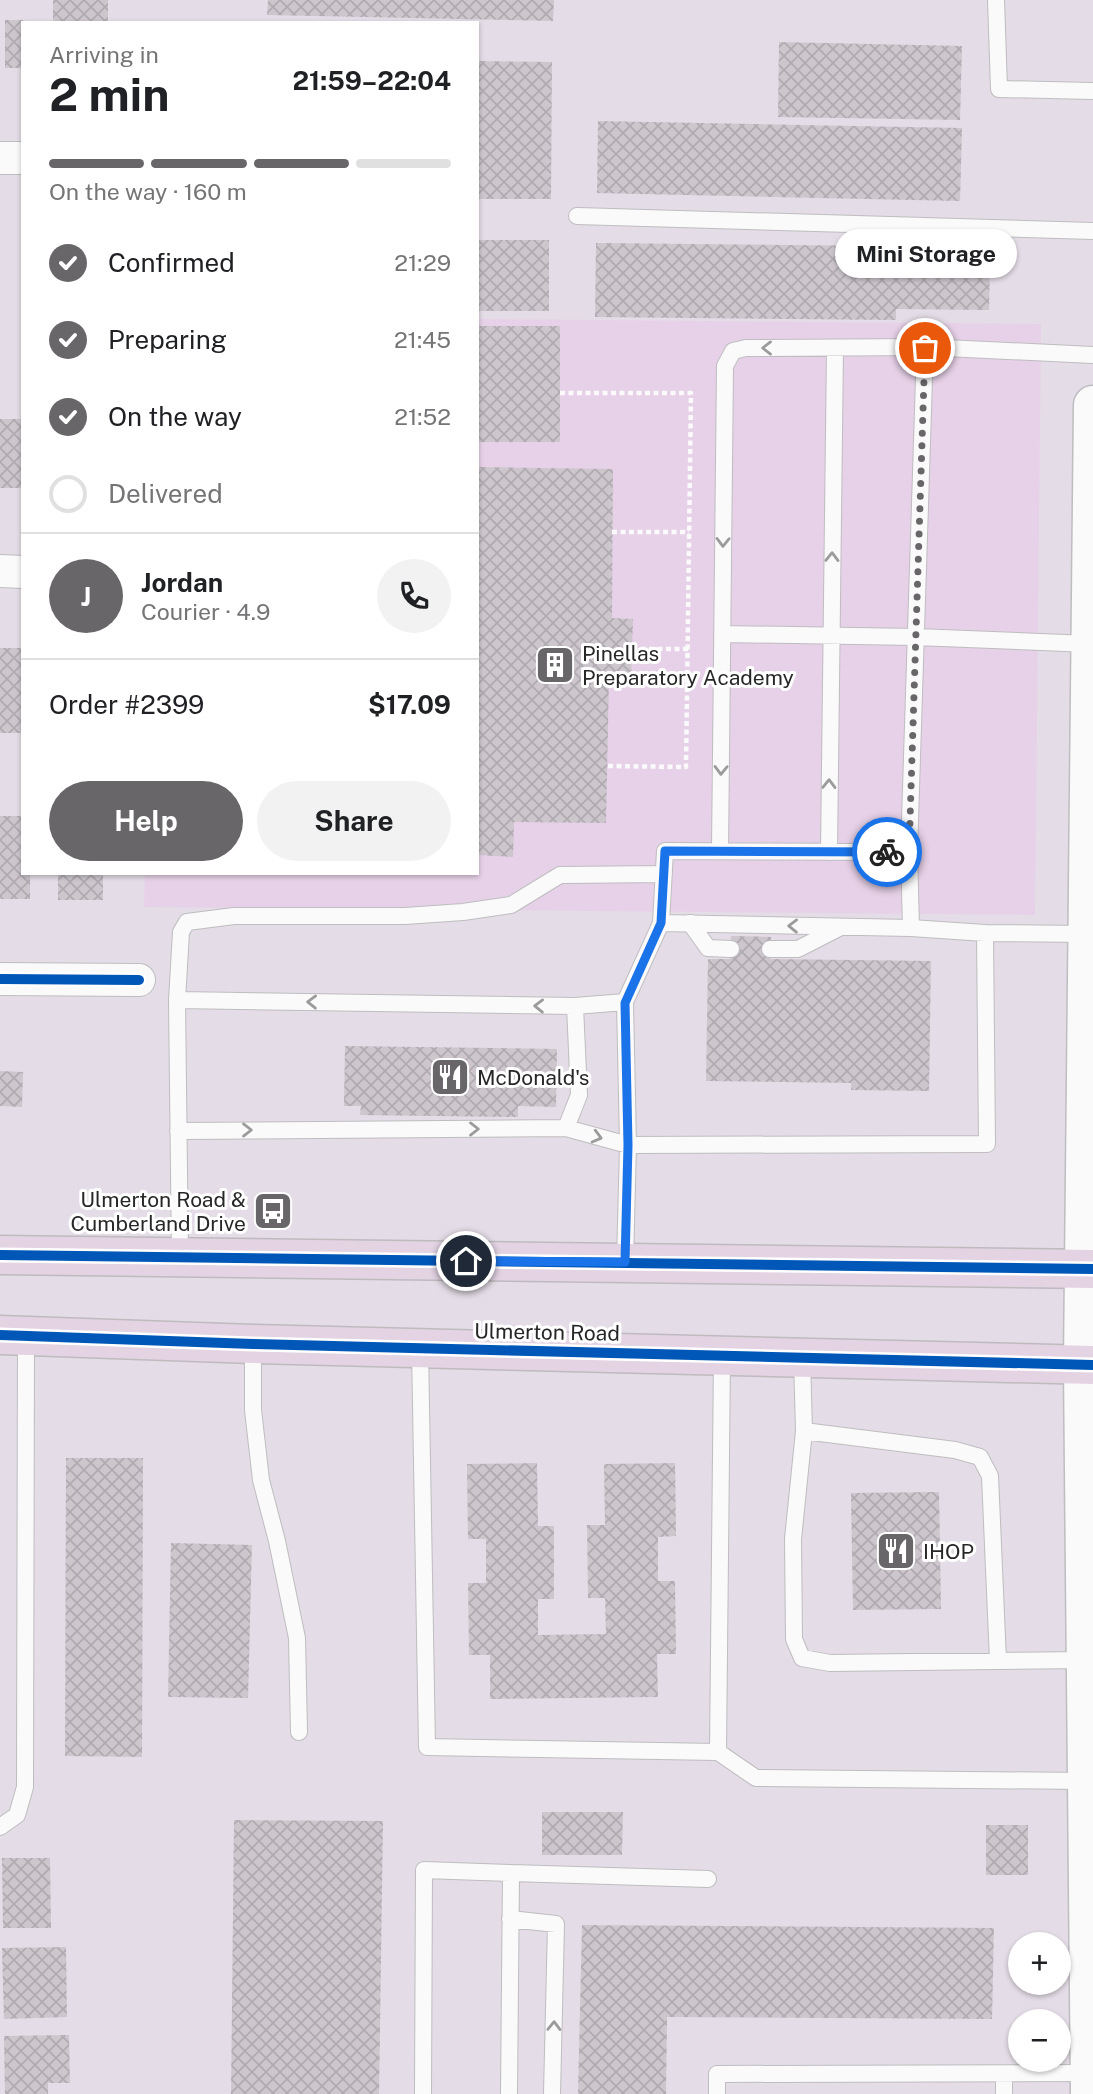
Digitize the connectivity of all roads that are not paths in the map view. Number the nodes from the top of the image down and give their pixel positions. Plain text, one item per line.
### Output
1 (996, 0) edge
2 (1093, 91) edge
3 (0, 158) edge
4 (21, 158) edge
5 (577, 216) dead end
6 (1093, 231) edge
7 (925, 348) junction
8 (835, 349) junction
9 (1093, 355) edge
10 (1093, 405) edge
11 (0, 571) edge
12 (21, 572) edge
13 (722, 634) junction
14 (831, 636) junction
15 (916, 637) junction
16 (1090, 644) junction
17 (720, 851) junction
18 (829, 852) junction
19 (909, 852) junction
20 (664, 874) junction
21 (661, 923) junction
22 (690, 923) junction
23 (842, 927) junction
24 (911, 928) junction
25 (985, 933) junction
26 (1087, 934) junction
27 (731, 949) dead end
28 (770, 949) dead end
29 (0, 979) edge
30 (139, 980) dead end
31 (177, 1000) junction
32 (625, 1003) junction
33 (575, 1006) junction
34 (566, 1128) junction
35 (178, 1131) junction
36 (628, 1145) junction
37 (0, 1255) edge
38 (180, 1259) junction
39 (625, 1262) junction
40 (1088, 1269) edge
41 (13, 1335) edge
42 (253, 1344) junction
43 (420, 1348) junction
44 (722, 1356) junction
45 (802, 1357) junction
46 (1088, 1365) edge
47 (804, 1432) junction
48 (1086, 1660) junction
49 (998, 1661) junction
50 (299, 1732) dead end
51 (718, 1752) junction
52 (1086, 1781) junction
53 (0, 1827) edge
54 (511, 1873) junction
55 (708, 1879) dead end
56 (510, 1919) junction
57 (1004, 2074) junction
58 (1089, 2084) edge
59 (423, 2094) edge
60 (509, 2094) edge
61 (552, 2094) edge
62 (717, 2094) edge
63 (1004, 2094) edge

1 - 2 lane
3 - 4 street
5 - 6 lane
7 - 8 lane
7 - 9 lane
7 - 15 lane
8 -> 13 lane
14 -> 8 lane
10 - 16 main road
11 - 12 street
13 - 14 lane
13 -> 17 lane
14 - 15 lane
18 -> 14 lane
15 - 16 lane
15 - 19 lane
16 - 26 main road
17 - 18 lane
17 - 20 lane
18 - 19 lane
19 - 24 lane
20 - 21 lane
20 - 31 lane
21 - 22 lane
21 - 32 lane
23 -> 22 lane
22 - 27 lane
23 - 24 lane
23 - 28 lane
24 - 25 lane
25 - 26 lane
25 - 36 lane
26 - 40 main road
29 - 30 street
33 -> 31 lane
31 - 35 lane
32 - 33 lane
32 - 36 lane
33 - 34 lane
35 -> 34 lane
34 -> 36 lane
35 - 38 lane
36 - 39 lane
37 - 38 main road
38 - 39 main road
39 - 40 main road
40 - 46 main road
41 - 42 main road, Ulmerton Road
41 - 53 lane
42 - 43 main road, Ulmerton Road
42 - 50 lane
43 - 44 main road, Ulmerton Road
43 - 51 lane
44 - 45 main road, Ulmerton Road
44 - 51 lane
45 - 46 main road, Ulmerton Road
45 - 47 lane
46 - 48 main road
47 - 49 lane
47 - 49 lane
48 - 49 lane
48 - 52 main road
51 - 52 lane
52 - 58 main road
54 - 55 lane
54 - 56 lane
54 - 59 lane
56 - 60 lane
61 -> 56 lane
57 - 58 lane
57 - 62 lane
57 - 63 lane

